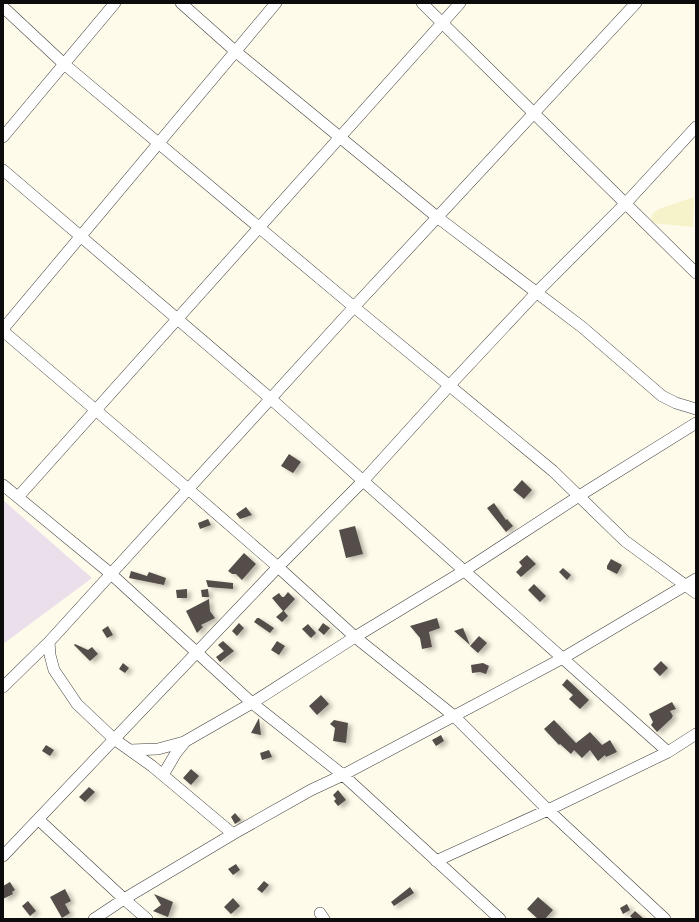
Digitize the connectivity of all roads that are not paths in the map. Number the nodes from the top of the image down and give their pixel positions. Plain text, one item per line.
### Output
1 (115, 3) edge
2 (181, 3) edge
3 (276, 3) edge
4 (422, 3) edge
5 (460, 3) edge
6 (636, 3) edge
7 (7, 8) edge
8 (442, 23) junction
9 (235, 51) junction
10 (64, 64) junction
11 (534, 114) junction
12 (696, 127) edge
13 (3, 137) edge
14 (340, 137) junction
15 (158, 143) junction
16 (3, 170) edge
17 (626, 203) junction
18 (437, 217) junction
19 (259, 227) junction
20 (80, 236) junction
21 (696, 273) edge
22 (538, 292) junction
23 (354, 307) junction
24 (177, 319) junction
25 (3, 330) edge
26 (449, 386) junction
27 (271, 399) junction
28 (696, 409) edge
29 (95, 410) junction
30 (696, 423) edge
31 (363, 481) junction
32 (3, 485) edge
33 (187, 488) junction
34 (579, 496) junction
35 (18, 497) junction
36 (278, 567) junction
37 (464, 571) junction
38 (110, 573) junction
39 (696, 579) edge
40 (686, 584) junction
41 (696, 593) edge
42 (355, 638) junction
43 (49, 642) junction
44 (198, 653) junction
45 (563, 658) junction
46 (3, 687) edge
47 (252, 703) junction
48 (454, 716) junction
49 (696, 734) edge
50 (114, 739) junction
51 (184, 742) junction
52 (130, 750) junction
53 (668, 752) junction
54 (163, 775) junction
55 (343, 775) junction
56 (548, 810) junction
57 (39, 820) junction
58 (233, 834) junction
59 (3, 856) edge
60 (436, 861) junction
61 (124, 899) junction
62 (94, 919) edge
63 (147, 919) edge
64 (500, 919) edge
65 (665, 919) edge

1 - 10 street
2 - 9 street
3 - 9 street
4 - 8 street
5 - 8 street
6 - 11 street
7 - 10 street
8 - 11 street
8 - 14 street
9 - 14 street
9 - 15 street
10 - 13 street
10 - 15 street
11 - 17 street
11 - 18 street
12 - 17 street
14 - 18 street
14 - 19 street
15 - 19 street
15 - 20 street
16 - 20 street
17 - 21 street
17 - 22 street
18 - 22 street
18 - 23 street
19 - 23 street
19 - 24 street
20 - 24 street
20 - 25 street
22 - 26 street
22 - 28 street
23 - 26 street
23 - 27 street
24 - 27 street
24 - 29 street
25 - 29 street
26 - 31 street
26 - 34 street
27 - 31 street
27 - 33 street
29 - 33 street
29 - 35 street
30 - 34 street
31 - 36 street
31 - 37 street
32 - 35 street
33 - 36 street
33 - 38 street
34 - 37 street
34 - 40 street
35 - 38 street
36 - 42 street
36 - 44 street
37 - 42 street
37 - 45 street
38 - 43 street
38 - 44 street
39 - 40 street
40 - 41 street
40 - 45 street
42 - 47 street
42 - 48 street
43 - 46 street
43 - 50 street
44 - 47 street
44 - 50 street
45 - 48 street
45 - 53 street
47 - 51 street
47 - 55 street
48 - 55 street
48 - 56 street
49 - 53 street
50 - 52 street
50 - 57 street
51 - 52 street
51 - 54 street
52 - 54 street
53 - 56 street
54 - 58 street
55 - 58 street
55 - 60 street
56 - 60 street
56 - 65 street
57 - 59 street
57 - 61 street
58 - 61 street
60 - 64 street
61 - 62 street
61 - 63 street

